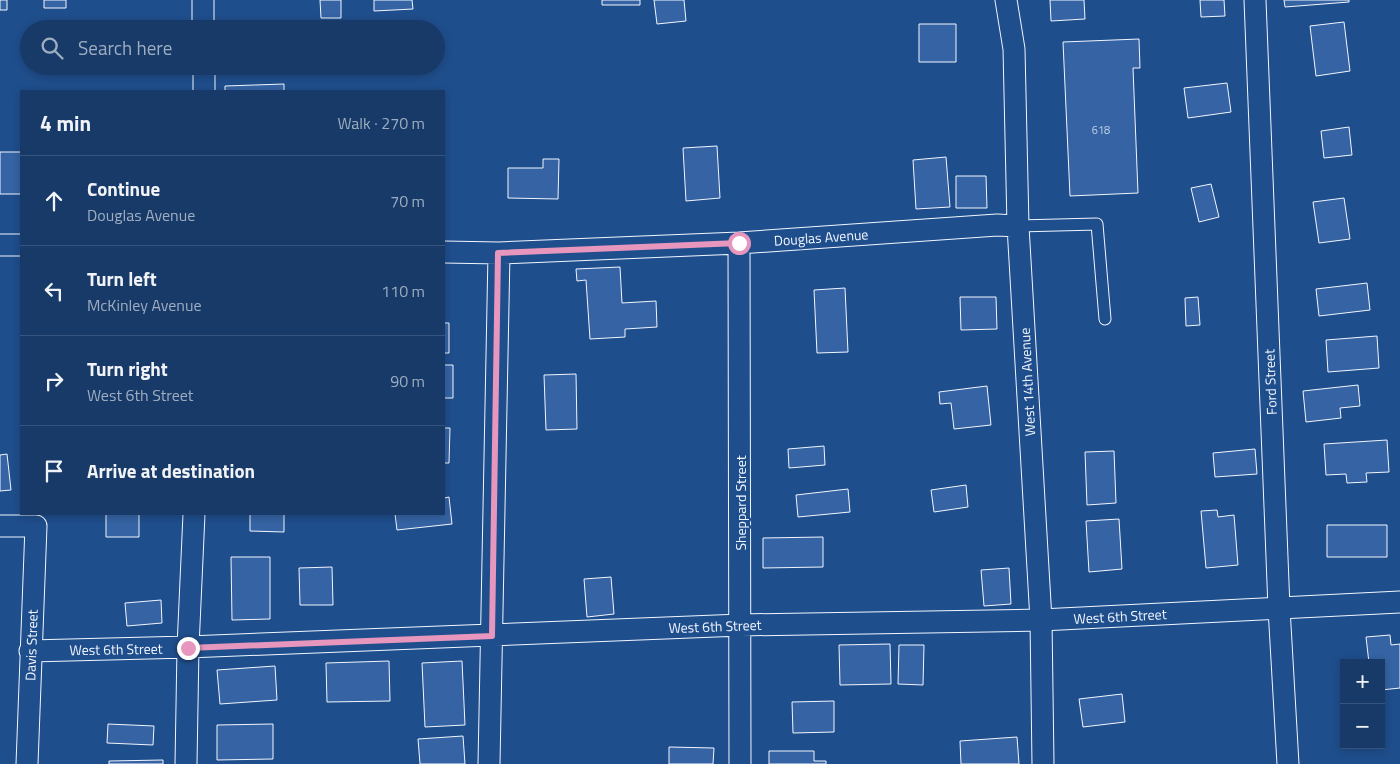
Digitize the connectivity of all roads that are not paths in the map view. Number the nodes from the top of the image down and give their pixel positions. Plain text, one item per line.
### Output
1 (203, 0) edge
2 (1006, 0) edge
3 (1255, 0) edge
4 (203, 20) edge
5 (204, 75) edge
6 (204, 90) edge
7 (1018, 226) junction
8 (739, 243) junction
9 (0, 244) edge
10 (20, 245) edge
11 (445, 252) edge
12 (498, 253) junction
13 (1105, 318) dead end
14 (194, 515) edge
15 (0, 526) edge
16 (1400, 602) edge
17 (1279, 608) junction
18 (1040, 620) junction
19 (741, 625) junction
20 (492, 636) junction
21 (188, 648) junction
22 (30, 651) junction
23 (27, 764) edge
24 (186, 764) edge
25 (489, 764) edge
26 (740, 764) edge
27 (1043, 764) edge
28 (1288, 764) edge

1 - 4 street
2 - 7 street, West 14th Avenue
3 - 17 street, Ford Street
5 - 6 street
7 - 8 street, Douglas Avenue
7 - 13 lane
7 - 18 street, West 14th Avenue
8 - 12 street, Douglas Avenue
8 - 19 street, Sheppard Street
9 - 10 street
11 - 12 street, Douglas Avenue
12 - 20 street
14 - 21 street
15 - 22 street, Davis Street
16 - 17 street, West 6th Street
17 - 18 street, West 6th Street
17 - 28 street, Ford Street
18 - 19 street, West 6th Street
18 - 27 street, West 14th Avenue
19 - 20 street, West 6th Street
19 - 26 street, Sheppard Street
20 - 21 street, West 6th Street
20 - 25 street
21 - 22 street, West 6th Street
21 - 24 street
22 - 23 street, Davis Street

